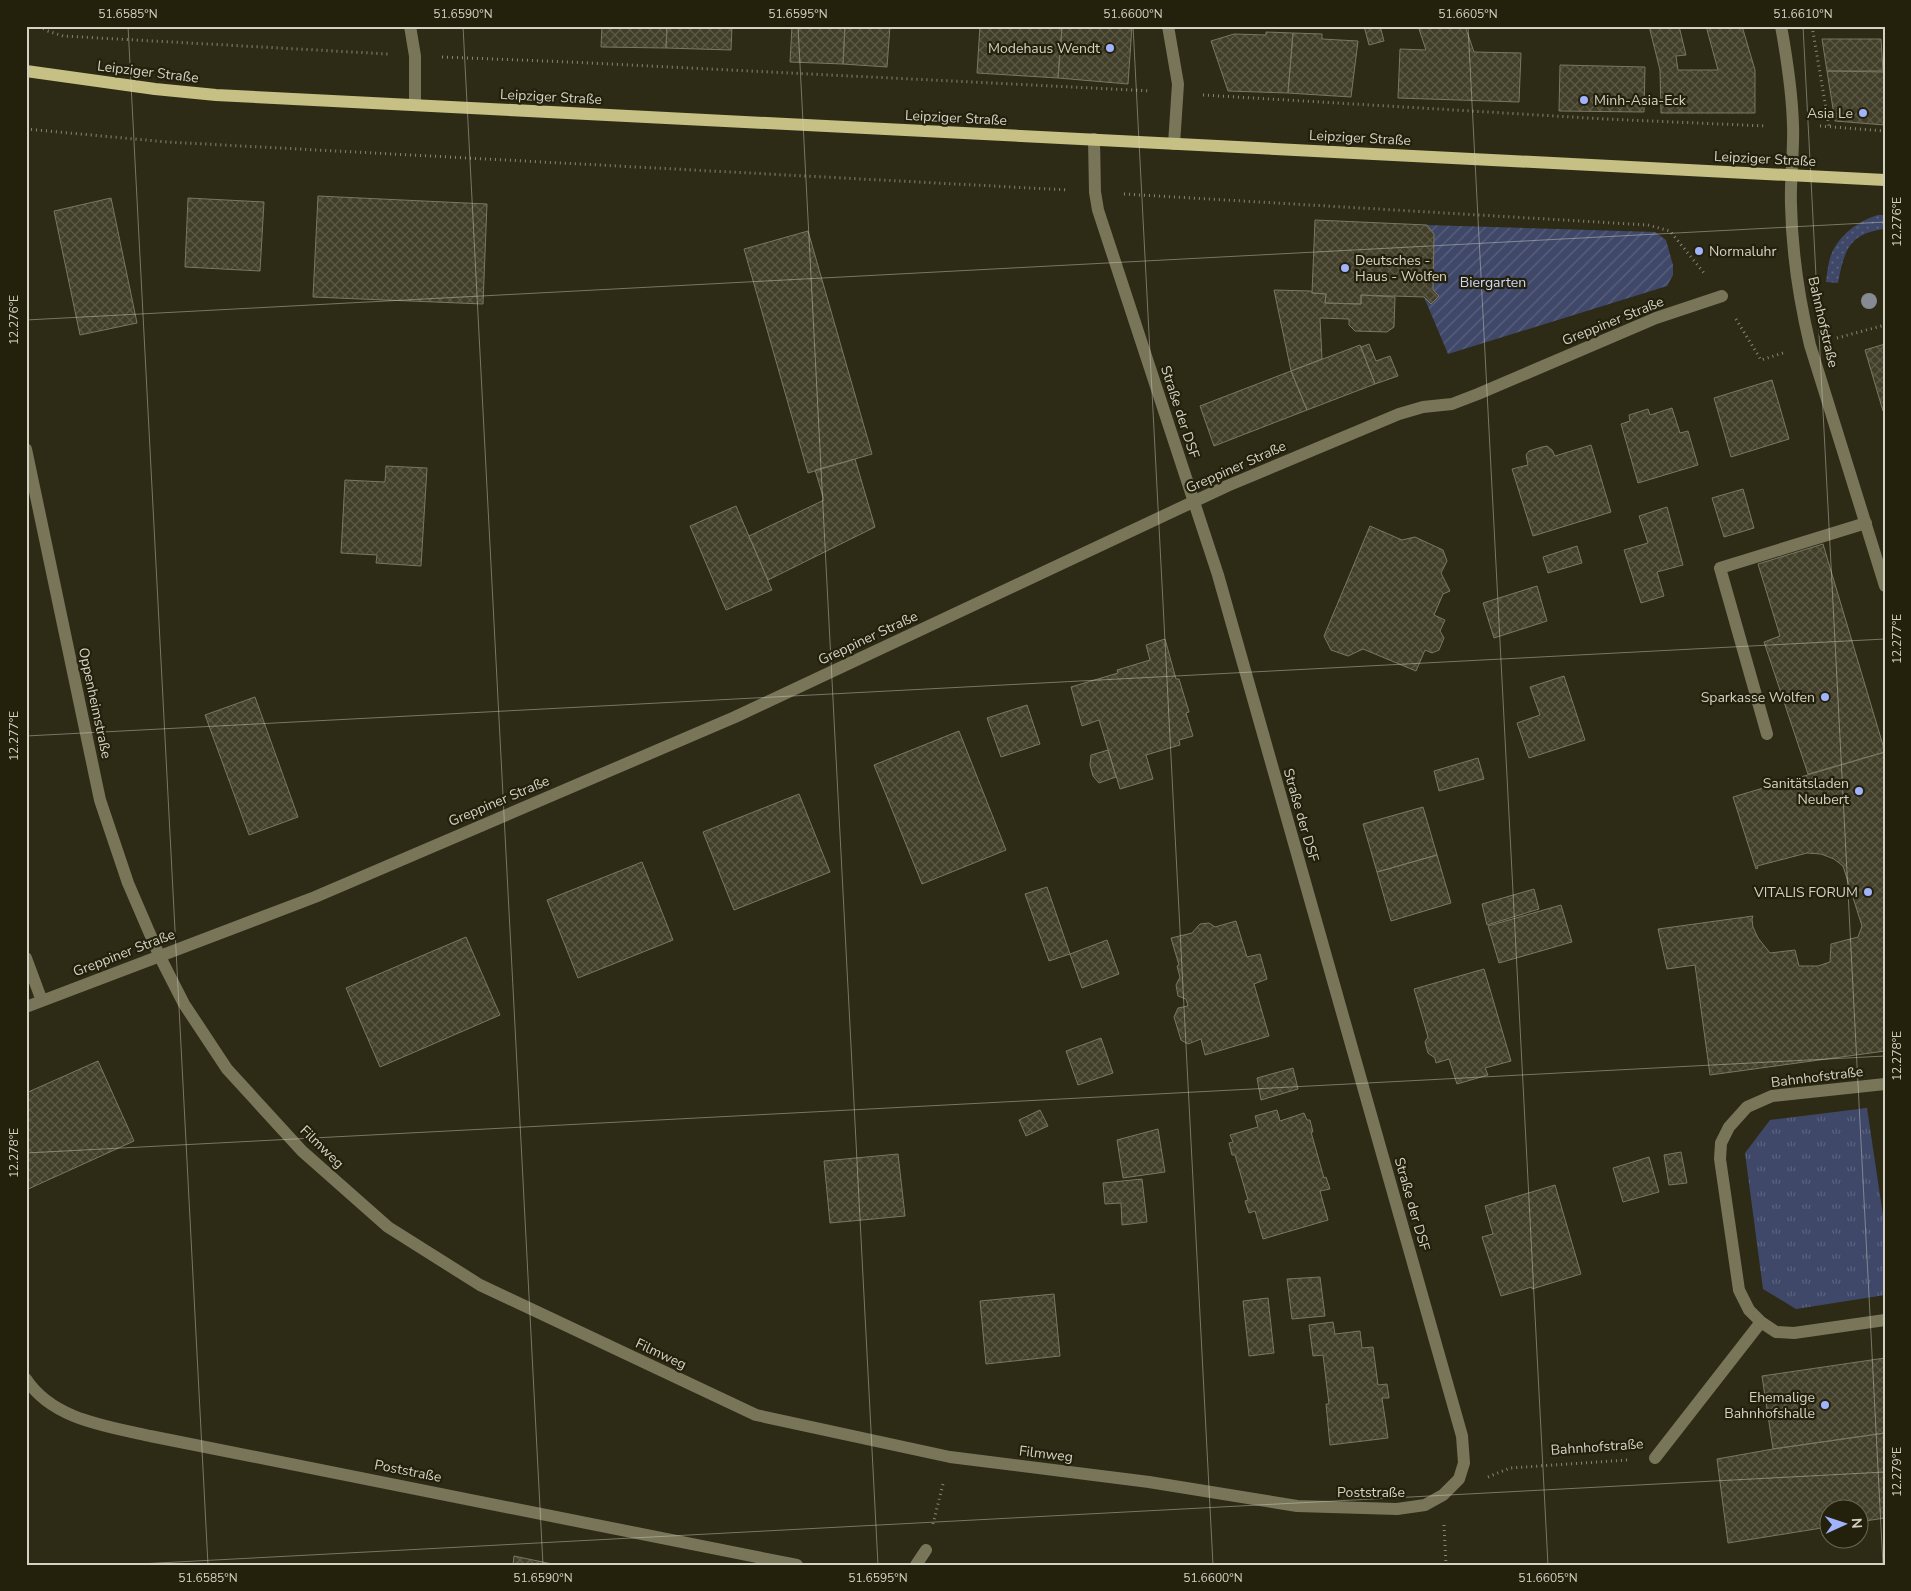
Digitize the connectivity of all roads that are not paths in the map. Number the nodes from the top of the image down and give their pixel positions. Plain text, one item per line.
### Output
1 (410, 26) edge
2 (1168, 26) edge
3 (1781, 26) edge
4 (26, 71) edge
5 (415, 106) junction
6 (1094, 140) junction
7 (1174, 144) junction
8 (1792, 176) junction
9 (1885, 180) edge
10 (1722, 296) road end
11 (26, 449) edge
12 (1194, 503) junction
13 (1866, 523) junction
14 (1885, 586) edge
15 (1767, 734) dead end
16 (159, 955) junction
17 (26, 958) edge
18 (42, 1001) junction
19 (26, 1007) edge
20 (1885, 1084) edge
21 (1885, 1320) edge
22 (1761, 1322) junction
23 (26, 1379) edge
24 (1655, 1458) road end
25 (1443, 1495) joint
26 (1297, 1506) joint
27 (926, 1550) road end
28 (797, 1565) edge
29 (916, 1565) edge

1 - 5 street
2 - 7 street
3 - 8 street, Bahnhofstraße
4 - 5 main road, Leipziger Straße
5 - 6 main road, Leipziger Straße
6 - 7 main road, Leipziger Straße
6 - 12 street, Straße der DSF
7 - 8 main road, Leipziger Straße
8 - 9 main road, Leipziger Straße
8 - 13 street, Bahnhofstraße
10 - 12 street, Greppiner Straße
11 - 16 street, Oppenheimstraße
12 - 16 street, Greppiner Straße
12 - 25 street, Straße der DSF
13 - 14 street, Bahnhofstraße
13 - 15 street
16 - 18 street, Greppiner Straße
16 - 26 street, Filmweg
17 - 18 street
18 - 19 street, Greppiner Straße
20 - 22 street, Bahnhofstraße
21 - 22 street, Bahnhofstraße
22 - 24 street, Bahnhofstraße
23 - 28 street, Poststraße
25 - 26 street, Poststraße
27 - 29 street

